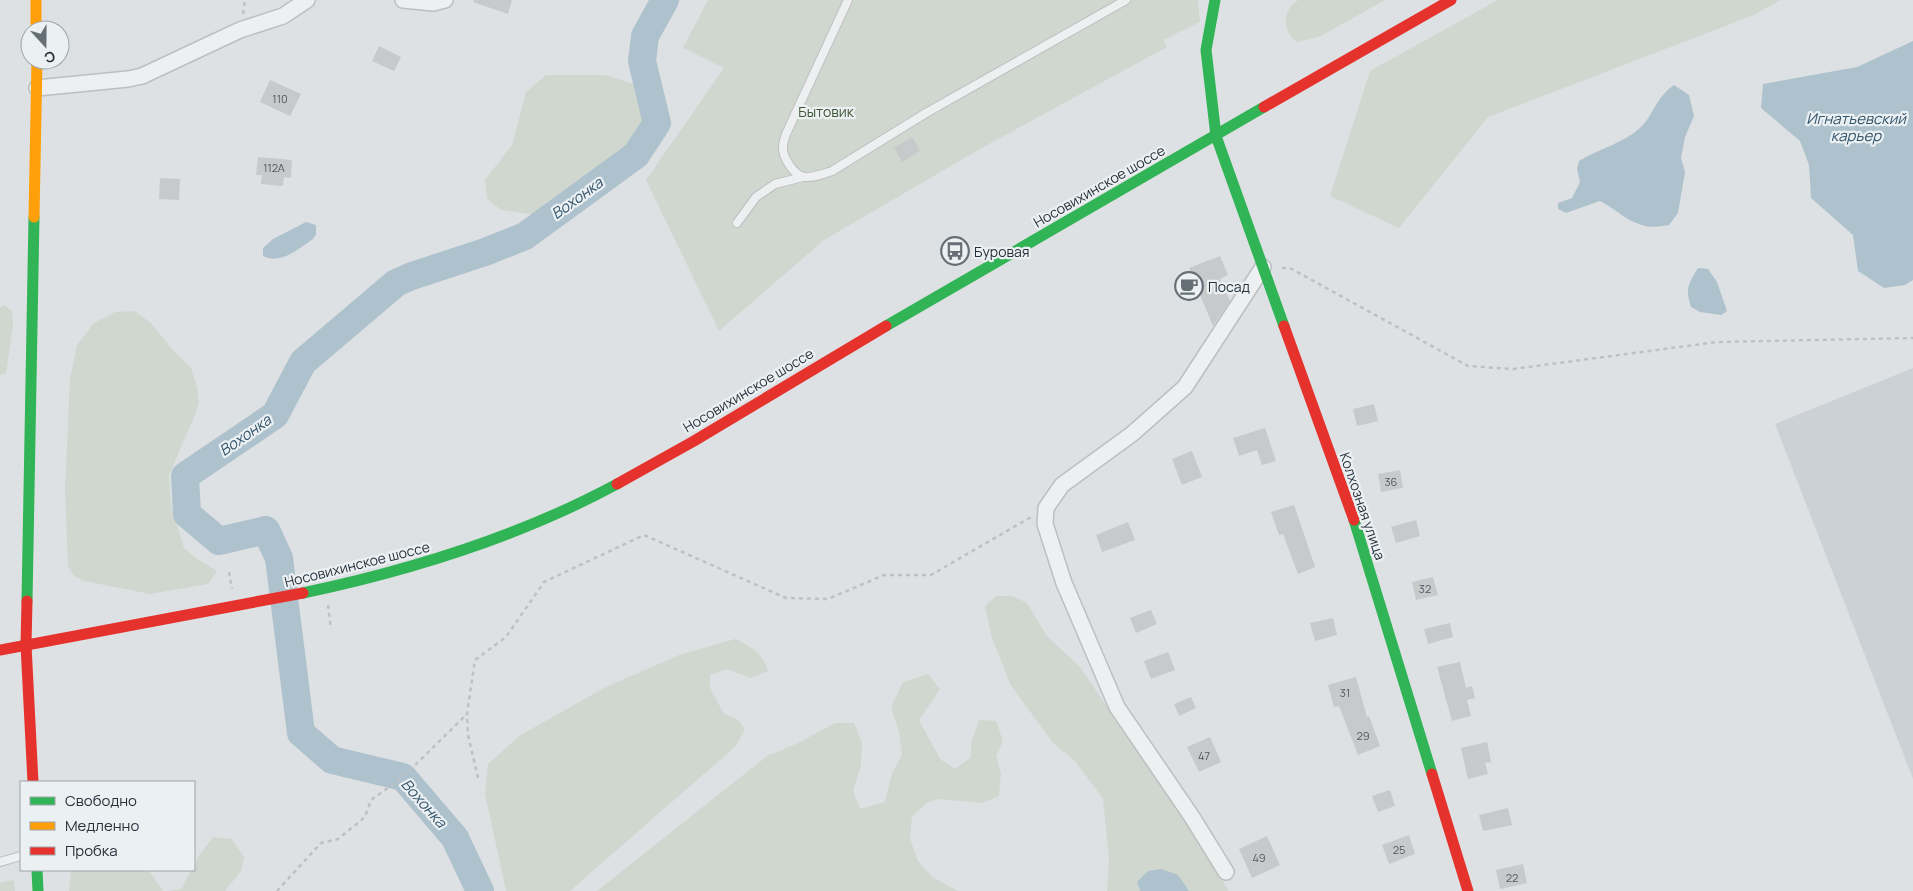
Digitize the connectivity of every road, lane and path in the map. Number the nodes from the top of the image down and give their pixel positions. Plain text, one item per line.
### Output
1 (36, 0) edge
2 (307, 0) edge
3 (403, 0) edge
4 (445, 0) edge
5 (848, 0) edge
6 (1126, 0) edge
7 (1215, 0) edge
8 (1451, 0) edge
9 (36, 20) edge
10 (36, 70) edge
11 (37, 88) junction
12 (1216, 136) junction
13 (803, 177) junction
14 (737, 223) dead end
15 (1263, 267) junction
16 (1913, 338) edge
17 (1046, 508) junction
18 (327, 589) junction
19 (331, 629) dead end
20 (26, 645) junction
21 (0, 650) edge
22 (467, 714) junction
23 (478, 778) dead end
24 (33, 781) edge
25 (20, 856) edge
26 (0, 862) edge
27 (37, 871) edge
28 (1226, 872) dead end
29 (38, 891) edge
30 (277, 891) edge
31 (1468, 891) edge

1 - 9 main road
2 - 11 street
3 - 4 street
5 - 13 lane
6 - 13 lane
7 - 12 main road, Колхозная улица
8 - 12 main road, Носовихинское шоссе
10 - 11 main road
11 - 20 main road
12 - 15 main road, Колхозная улица
12 - 18 main road, Носовихинское шоссе
13 - 14 lane
15 - 16 path
15 - 17 street
15 - 31 main road, Колхозная улица
17 - 22 path
17 - 28 street
18 - 19 path
18 - 20 main road, Носовихинское шоссе
20 - 21 main road, Носовихинское шоссе
20 - 24 main road
22 - 23 path
22 - 30 path
25 - 26 lane
27 - 29 main road

